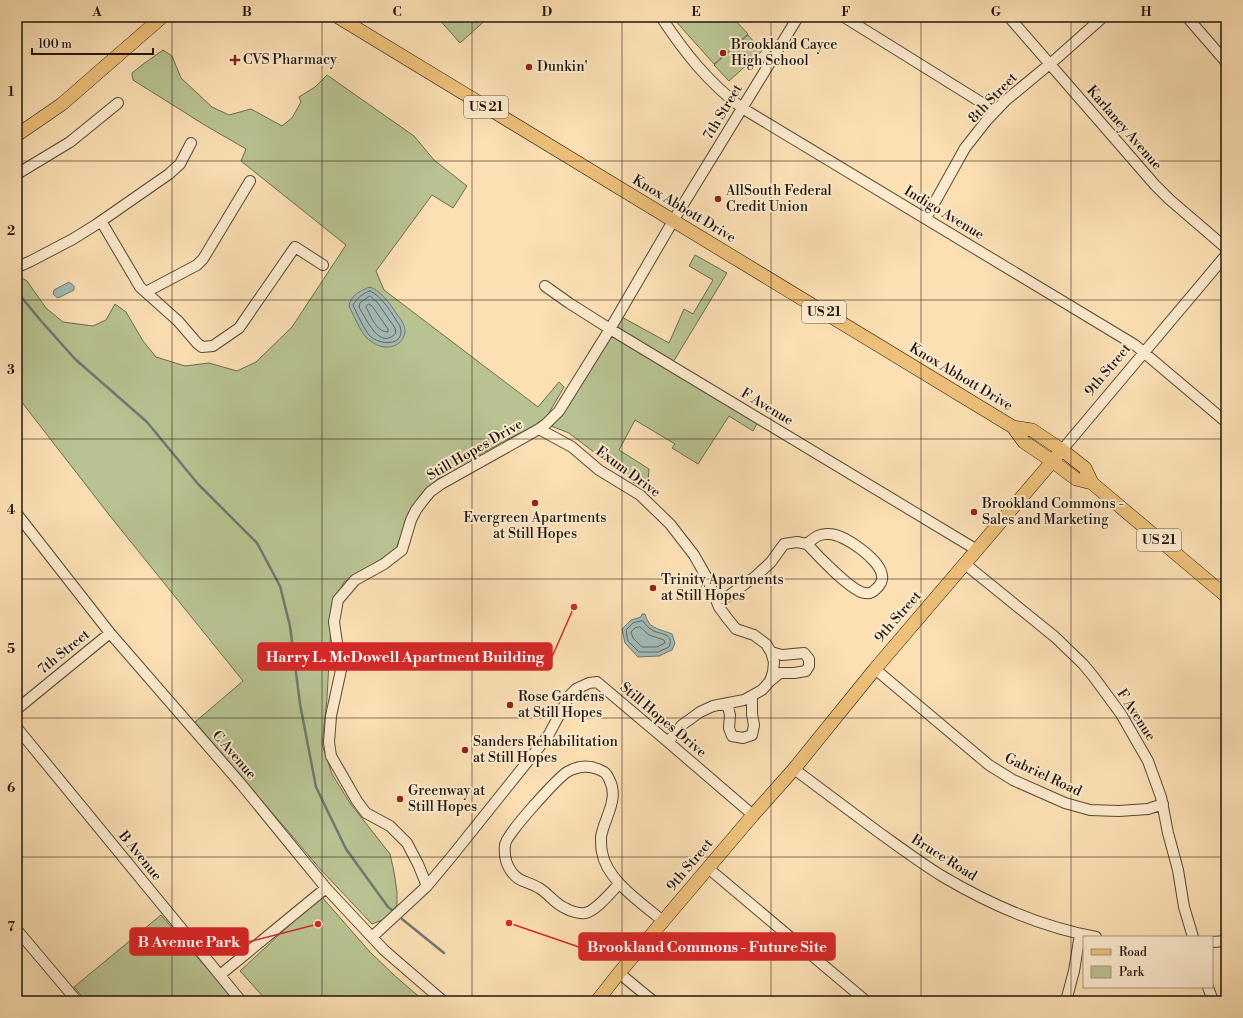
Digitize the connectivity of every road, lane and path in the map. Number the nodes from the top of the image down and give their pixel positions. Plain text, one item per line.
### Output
1 (162, 17) edge
2 (338, 17) edge
3 (661, 17) edge
4 (798, 17) edge
5 (844, 17) edge
6 (1009, 17) edge
7 (1103, 17) edge
8 (1187, 17) edge
9 (1226, 62) edge
10 (1050, 64) junction
11 (118, 103) dead end
12 (742, 108) junction
13 (995, 112) junction
14 (17, 135) edge
15 (191, 143) dead end
16 (17, 174) edge
17 (250, 181) dead end
18 (926, 218) junction
19 (101, 221) junction
20 (673, 221) junction
21 (1226, 248) edge
22 (1226, 255) edge
23 (323, 265) dead end
24 (17, 266) edge
25 (545, 286) dead end
26 (146, 292) junction
27 (610, 329) junction
28 (1143, 352) junction
29 (1226, 422) edge
30 (1013, 427) junction
31 (539, 429) junction
32 (1062, 450) junction
33 (1052, 461) junction
34 (1092, 484) junction
35 (17, 514) edge
36 (807, 544) junction
37 (977, 550) junction
38 (965, 564) junction
39 (1226, 596) edge
40 (716, 600) junction
41 (110, 633) junction
42 (771, 652) junction
43 (875, 669) junction
44 (770, 681) junction
45 (752, 697) junction
46 (727, 703) junction
47 (17, 709) edge
48 (17, 728) edge
49 (668, 742) junction
50 (794, 769) junction
51 (1163, 804) junction
52 (753, 815) junction
53 (708, 868) junction
54 (619, 884) junction
55 (427, 886) junction
56 (326, 888) junction
57 (663, 921) junction
58 (18, 934) edge
59 (1080, 934) junction
60 (1091, 936) edge
61 (1193, 936) edge
62 (372, 937) junction
63 (1226, 941) edge
64 (1213, 942) edge
65 (619, 973) junction
66 (220, 976) junction
67 (1208, 988) edge
68 (77, 1001) edge
69 (241, 1001) edge
70 (443, 1001) edge
71 (597, 1001) edge
72 (653, 1001) edge
73 (866, 1001) edge
74 (1066, 1001) edge
75 (1213, 1001) edge

1 - 14 main road
2 - 20 main road, Knox Abbott Drive / US 21
3 - 12 street, Indigo Avenue
4 - 12 street, 7th Street
5 - 13 street
6 - 10 street, Karlaney Avenue
7 - 10 street, 8th Street
8 - 9 street
10 - 13 street, 8th Street
10 - 21 street, Karlaney Avenue
11 - 16 street
12 - 18 street, Indigo Avenue
12 - 20 street, 7th Street
13 - 18 street, 8th Street
15 - 19 street
17 - 26 street
18 - 28 street, Indigo Avenue
19 - 24 street
19 - 26 street
20 - 27 street, Still Hopes Drive
20 - 30 main road, Knox Abbott Drive / US 21
22 - 28 street, 9th Street
23 - 26 street
25 - 27 street, F Avenue
27 - 31 street, Still Hopes Drive
27 - 37 street, F Avenue
28 - 29 street, Indigo Avenue
28 - 32 street, 9th Street
30 - 32 main road, Knox Abbott Drive / US 21
30 - 33 main road, Knox Abbott Drive / US 21
31 - 40 street, Exum Drive
31 - 55 street, Still Hopes Drive
32 - 33 main road, 9th Street
32 - 34 main road, Knox Abbott Drive / US 21
33 - 34 main road, Knox Abbott Drive / US 21
33 - 37 main road, 9th Street
34 - 39 main road, Knox Abbott Drive / US 21
35 - 41 street, C Avenue
36 - 36 street
36 - 40 street
37 - 38 main road, 9th Street
38 - 43 main road, 9th Street
38 - 51 street, F Avenue
40 - 42 street, Exum Drive
41 - 47 street, 7th Street
41 - 56 street, C Avenue
42 - 44 street
42 - 44 street
43 - 50 main road, 9th Street
43 - 51 street, Gabriel Road
44 - 45 street
45 - 46 street
45 - 46 street
46 - 49 street
48 - 66 street, B Avenue
49 - 52 street, Still Hopes Drive
49 - 55 street, Still Hopes Drive
50 - 52 main road, 9th Street
50 - 59 street, Bruce Road
51 - 61 street, F Avenue
52 - 53 main road, 9th Street
53 - 57 main road, 9th Street
53 - 73 street
54 - 54 street
54 - 57 street
55 - 62 street, Still Hopes Drive
56 - 62 street, C Avenue
56 - 66 street
57 - 65 main road, 9th Street
58 - 68 street
59 - 60 street, Bruce Road
59 - 74 street
62 - 70 street, C Avenue
63 - 64 street
65 - 71 main road, 9th Street
65 - 72 street
66 - 69 street, B Avenue
67 - 75 street

